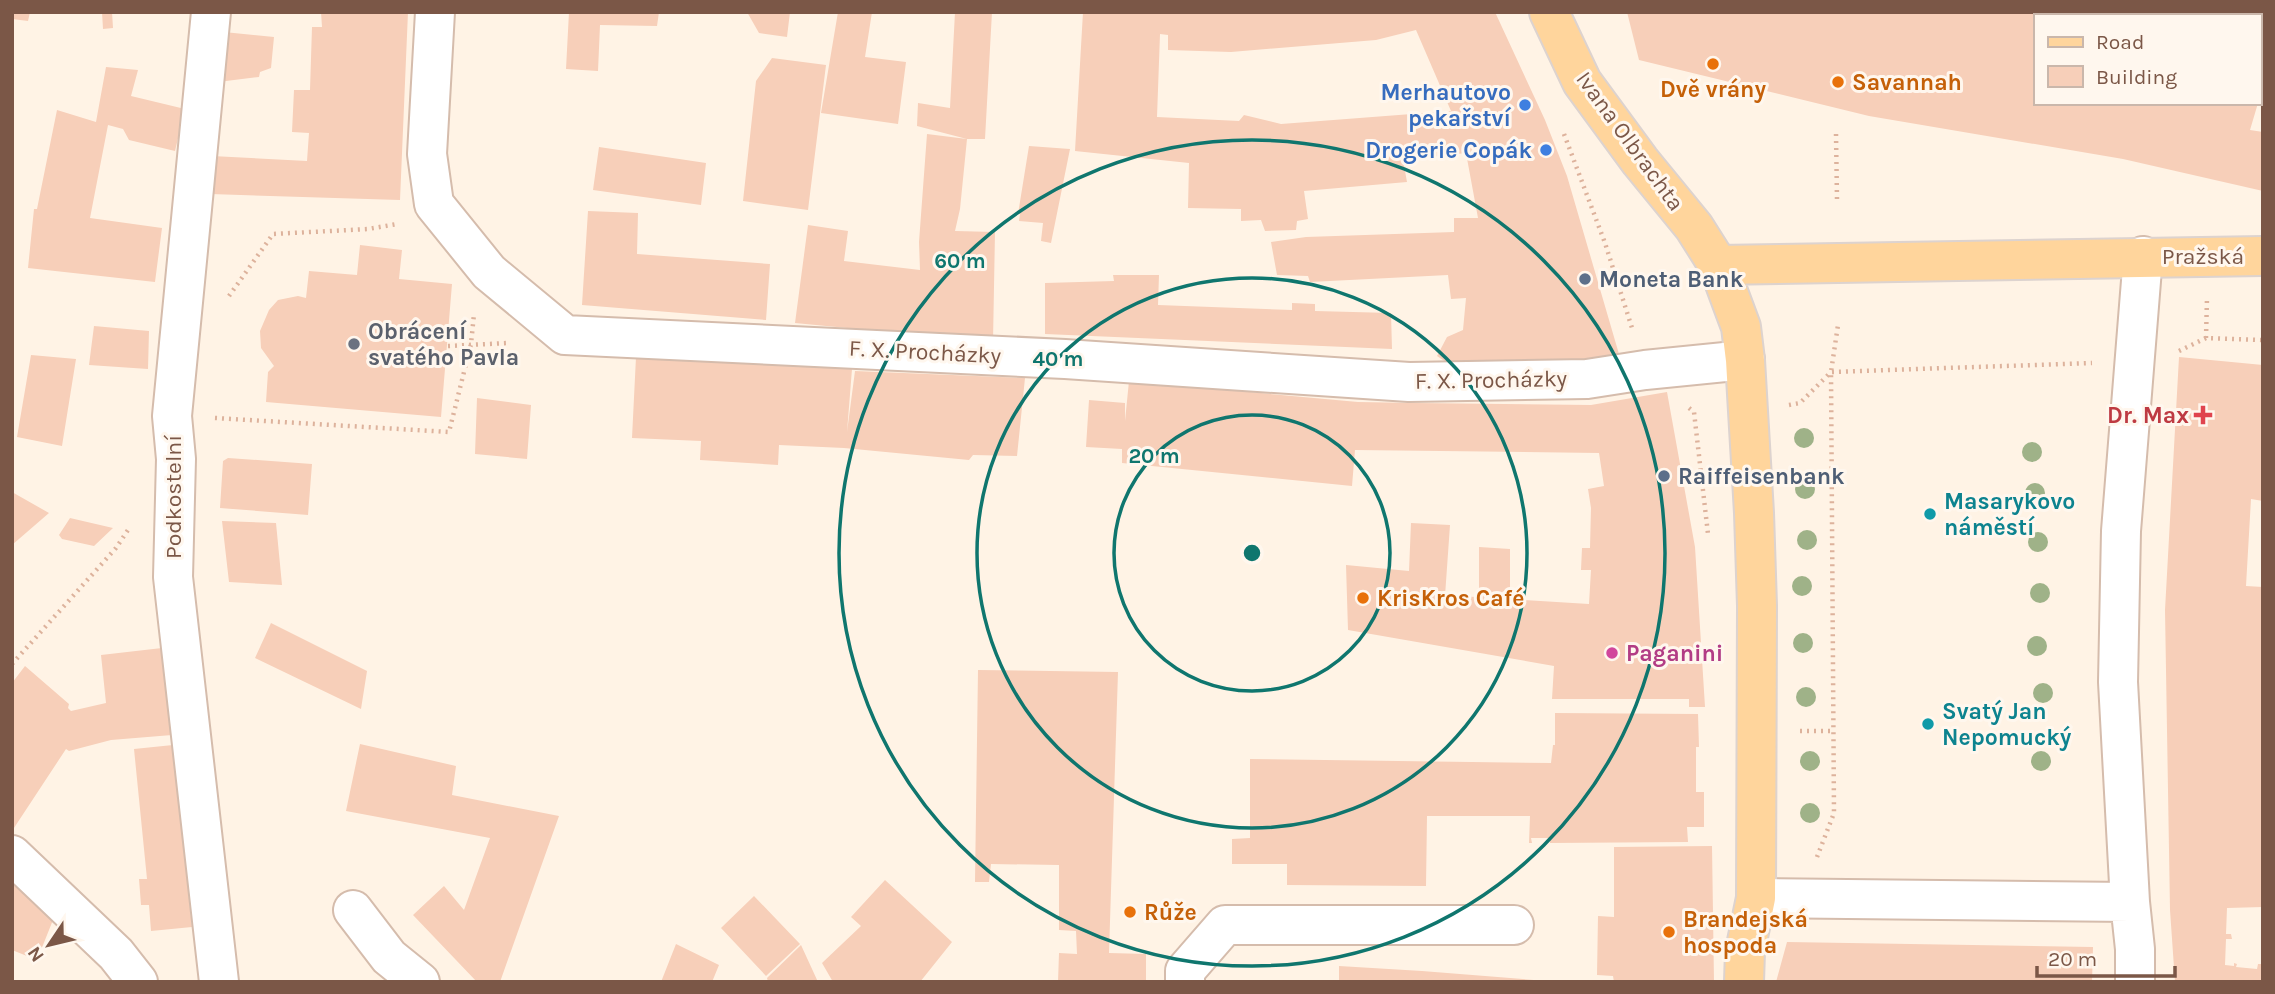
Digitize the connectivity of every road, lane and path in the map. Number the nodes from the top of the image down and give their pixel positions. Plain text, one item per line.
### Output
1 (211, 12) edge
2 (435, 12) edge
3 (1549, 12) edge
4 (1559, 122) dead end
5 (1836, 134) dead end
6 (1837, 199) dead end
7 (434, 204) junction
8 (2143, 256) junction
9 (2263, 256) edge
10 (1718, 265) junction
11 (489, 272) junction
12 (228, 298) dead end
13 (1838, 325) dead end
14 (2263, 340) edge
15 (509, 343) dead end
16 (471, 344) junction
17 (448, 346) dead end
18 (2135, 358) junction
19 (1745, 360) junction
20 (1645, 370) junction
21 (1830, 372) junction
22 (1784, 405) dead end
23 (211, 418) dead end
24 (131, 526) dead end
25 (12, 664) edge
26 (12, 855) edge
27 (1807, 897) junction
28 (1756, 898) junction
29 (2130, 902) junction
30 (352, 910) dead end
31 (1514, 925) dead end
32 (1745, 966) edge
33 (138, 982) edge
34 (219, 982) edge
35 (420, 982) edge
36 (1185, 982) edge
37 (2135, 982) edge

1 - 34 street, Podkostelní
2 - 7 street
3 - 10 main road, Ivana Olbrachta
4 - 20 path
5 - 6 path
7 - 11 street, F. X. Procházky
7 - 12 path
8 - 9 main road, Pražská
8 - 10 main road
8 - 18 street
10 - 19 main road
11 - 16 path
11 - 20 street, F. X. Procházky
13 - 21 path
14 - 18 path
15 - 16 path
16 - 17 path
16 - 23 path
18 - 21 path
18 - 29 street
19 - 20 street, F. X. Procházky
19 - 28 main road
21 - 22 path
21 - 27 path
24 - 25 path
26 - 33 street
27 - 28 street
27 - 29 street
28 - 32 main road
29 - 37 street
30 - 35 street
31 - 36 street

